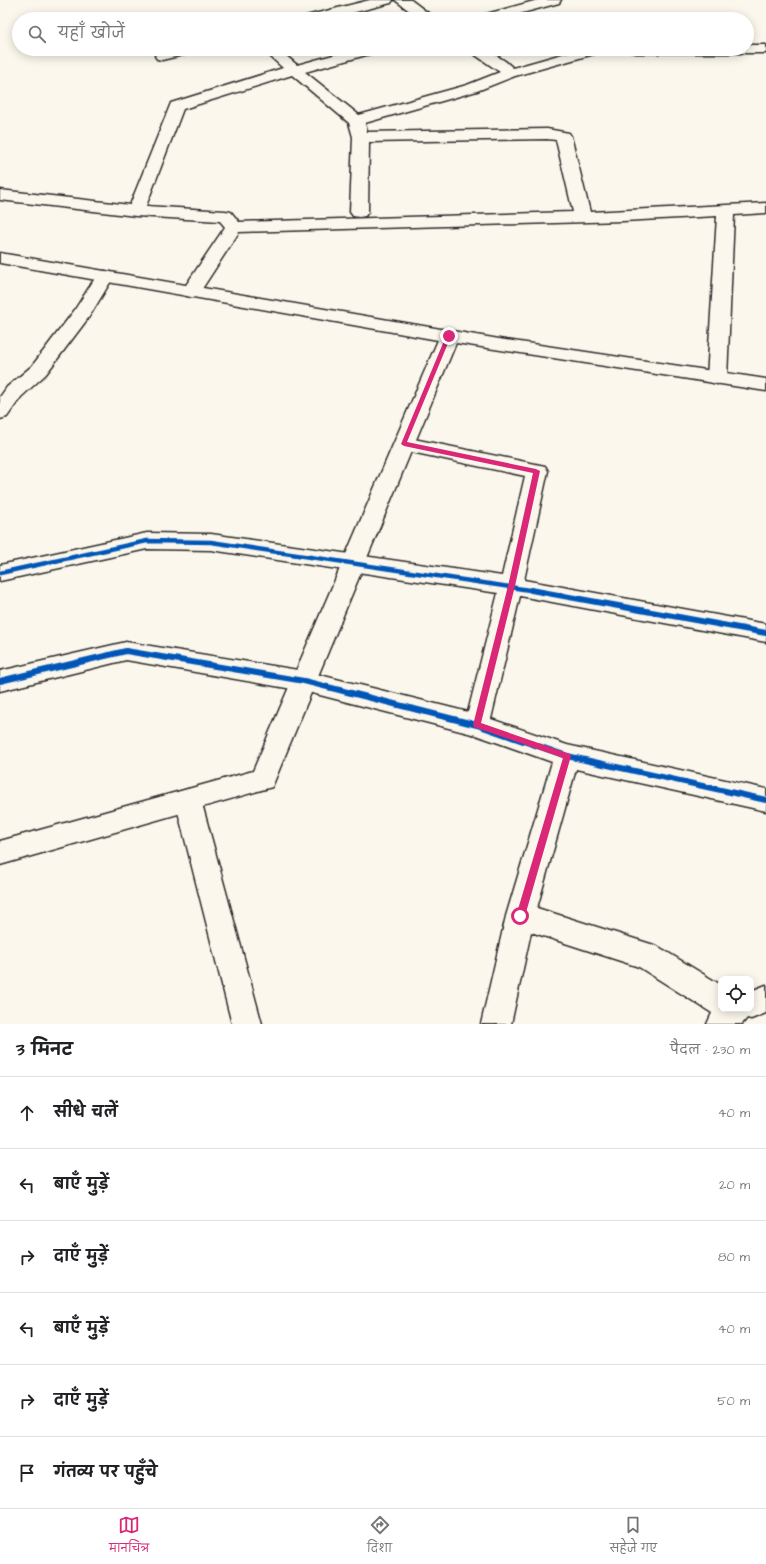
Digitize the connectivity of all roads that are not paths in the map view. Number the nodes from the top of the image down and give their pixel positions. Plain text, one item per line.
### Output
1 (386, 0) edge
2 (402, 0) edge
3 (554, 0) edge
4 (339, 12) edge
5 (419, 12) edge
6 (510, 12) edge
7 (754, 49) edge
8 (766, 49) edge
9 (277, 56) edge
10 (346, 56) edge
11 (487, 56) edge
12 (571, 56) edge
13 (294, 70) junction
14 (510, 73) junction
15 (356, 121) junction
16 (361, 137) junction
17 (0, 195) edge
18 (766, 208) edge
19 (136, 211) junction
20 (722, 211) junction
21 (358, 212) dead end
22 (583, 217) junction
23 (234, 227) junction
24 (0, 258) edge
25 (104, 276) junction
26 (191, 291) junction
27 (449, 336) junction
28 (717, 378) junction
29 (766, 385) edge
30 (0, 412) edge
31 (404, 444) junction
32 (354, 562) junction
33 (0, 573) edge
34 (512, 586) junction
35 (766, 633) edge
36 (0, 681) edge
37 (304, 681) junction
38 (477, 725) junction
39 (567, 756) junction
40 (188, 800) junction
41 (766, 800) edge
42 (0, 853) edge
43 (520, 916) junction
44 (766, 999) edge
45 (718, 1001) edge
46 (754, 1003) edge
47 (247, 1024) edge
48 (496, 1024) edge

1 - 4 street
2 - 5 street
3 - 6 street
7 - 8 street
9 - 13 street
10 - 13 street
11 - 14 street
12 - 14 street
13 - 15 street
13 - 19 street
14 - 15 street
15 - 16 street
16 - 21 street
16 - 22 street
17 - 19 street
18 - 20 street
19 - 23 street
20 - 22 street
20 - 28 street
22 - 23 street
23 - 26 street
24 - 25 street
25 - 26 street
25 - 30 street
26 - 27 street
27 - 28 street
27 - 31 street
28 - 29 street
31 - 32 street
31 - 34 street
32 - 33 street
32 - 34 street
32 - 37 street
34 - 35 street
34 - 38 street
36 - 37 street
37 - 38 street
37 - 40 street
38 - 39 street
39 - 41 street
39 - 43 street
40 - 42 street
40 - 47 street
43 - 45 street
43 - 48 street
44 - 46 street

